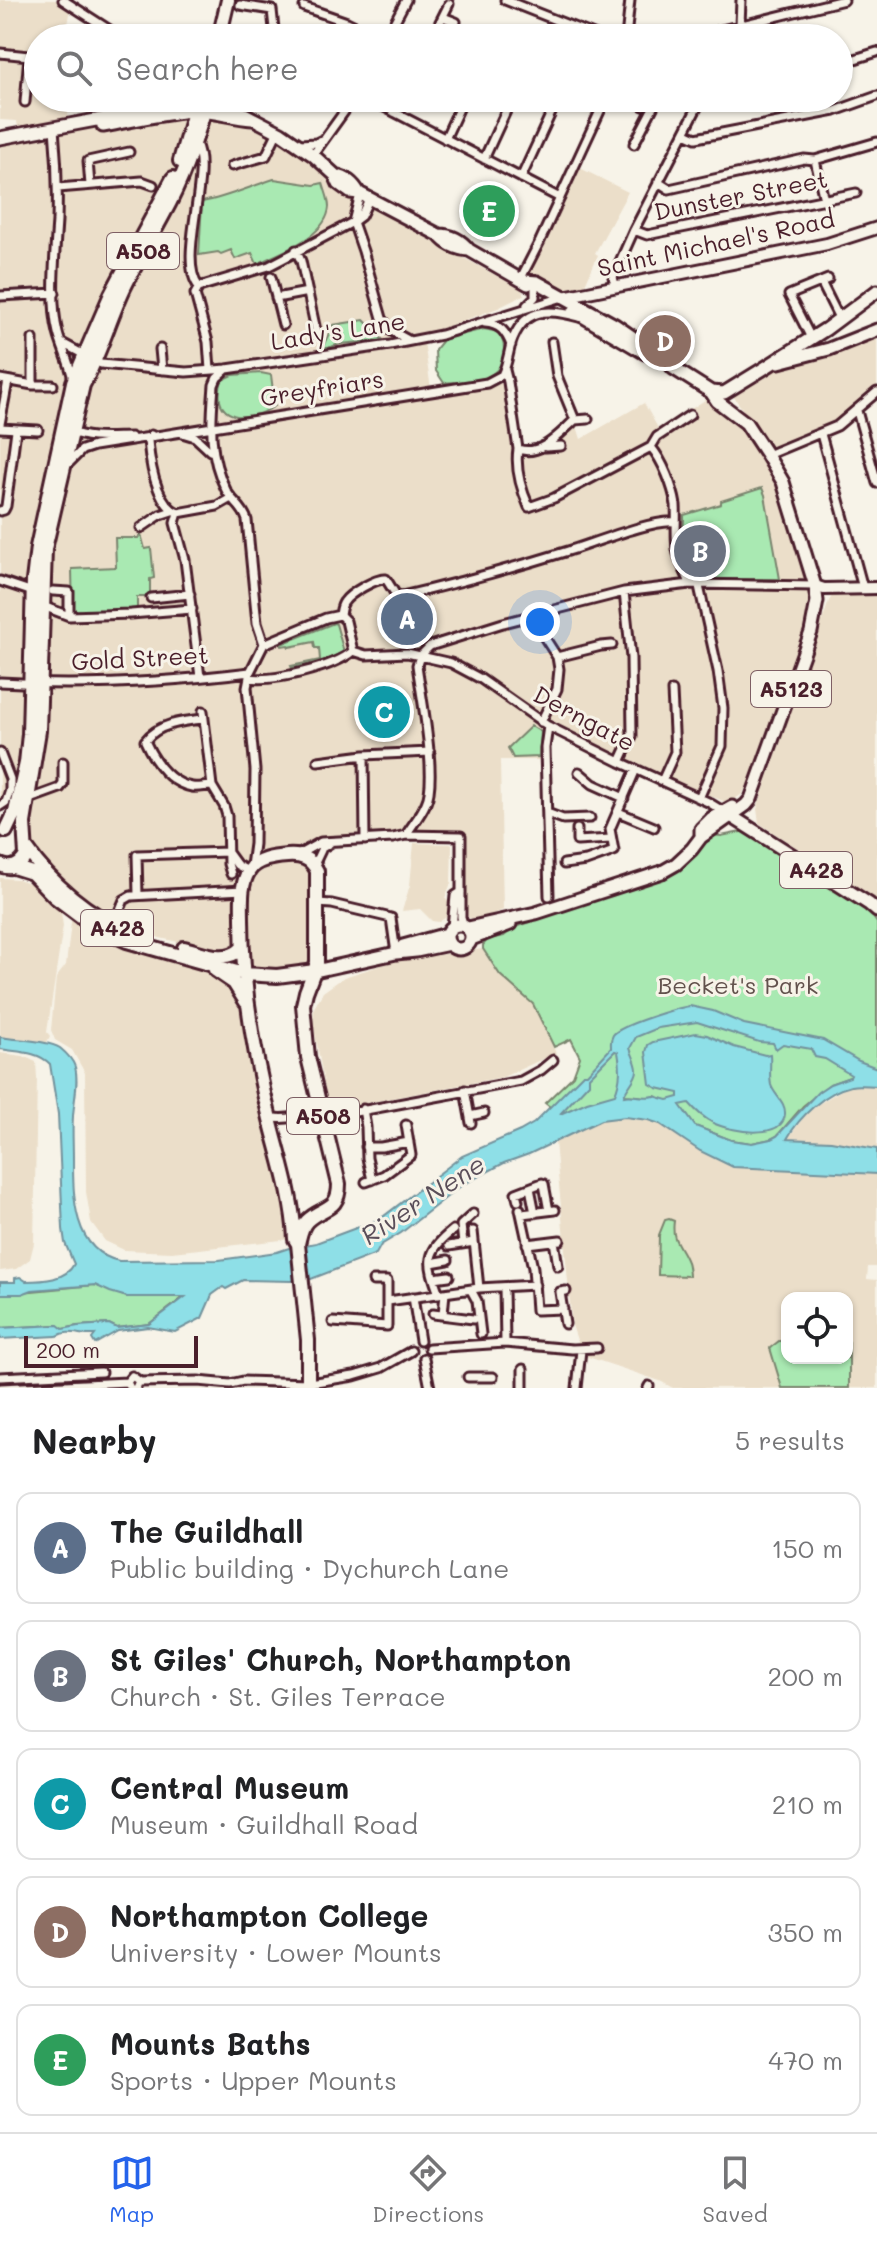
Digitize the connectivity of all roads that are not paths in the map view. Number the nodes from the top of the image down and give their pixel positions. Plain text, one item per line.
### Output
1 (63, 0) edge
2 (221, 0) edge
3 (406, 0) edge
4 (505, 0) edge
5 (619, 0) edge
6 (741, 0) edge
7 (844, 0) edge
8 (234, 2) edge
9 (630, 2) edge
10 (449, 4) dead end
11 (304, 7) dead end
12 (443, 17) junction
13 (347, 22) joint
14 (456, 22) dead end
15 (100, 24) edge
16 (216, 24) edge
17 (225, 24) edge
18 (274, 24) edge
19 (351, 24) edge
20 (393, 24) edge
21 (439, 24) edge
22 (566, 24) edge
23 (628, 24) edge
24 (740, 24) edge
25 (744, 24) edge
26 (877, 52) edge
27 (0, 53) edge
28 (24, 55) edge
29 (853, 60) edge
30 (877, 96) edge
31 (853, 105) edge
32 (240, 112) edge
33 (343, 112) edge
34 (394, 112) edge
35 (458, 112) edge
36 (506, 112) edge
37 (552, 112) edge
38 (600, 112) edge
39 (651, 112) edge
40 (695, 112) edge
41 (830, 112) edge
42 (198, 114) edge
43 (171, 115) junction
44 (253, 119) junction
45 (278, 131) junction
46 (54, 132) junction
47 (685, 133) junction
48 (0, 138) edge
49 (445, 139) junction
50 (322, 140) junction
51 (877, 142) edge
52 (300, 144) junction
53 (634, 144) dead end
54 (0, 146) edge
55 (129, 152) dead end
56 (313, 155) junction
57 (484, 159) junction
58 (815, 160) junction
59 (232, 166) dead end
60 (521, 178) junction
61 (658, 182) junction
62 (90, 185) junction
63 (153, 185) dead end
64 (58, 188) junction
65 (856, 193) dead end
66 (363, 195) junction
67 (560, 198) junction
68 (824, 200) junction
69 (353, 222) junction
70 (877, 228) edge
71 (634, 230) junction
72 (296, 250) junction
73 (271, 277) dead end
74 (527, 283) junction
75 (615, 285) junction
76 (198, 288) junction
77 (877, 291) edge
78 (308, 292) junction
79 (584, 292) junction
80 (55, 293) junction
81 (0, 296) edge
82 (276, 298) junction
83 (558, 298) junction
84 (522, 309) junction
85 (581, 313) junction
86 (840, 320) junction
87 (481, 323) junction
88 (283, 325) dead end
89 (877, 330) edge
90 (818, 334) junction
91 (317, 335) dead end
92 (33, 339) dead end
93 (97, 340) junction
94 (410, 341) junction
95 (552, 342) dead end
96 (62, 343) junction
97 (511, 345) junction
98 (834, 347) junction
99 (70, 349) junction
100 (160, 349) dead end
101 (90, 358) junction
102 (773, 363) junction
103 (115, 365) junction
104 (673, 368) junction
105 (227, 369) junction
106 (162, 370) junction
107 (210, 370) junction
108 (505, 370) junction
109 (4, 380) edge
110 (73, 382) junction
111 (33, 385) junction
112 (53, 385) dead end
113 (727, 391) junction
114 (711, 392) junction
115 (877, 392) edge
116 (214, 407) junction
117 (857, 411) junction
118 (690, 415) dead end
119 (738, 416) junction
120 (588, 419) dead end
121 (575, 420) junction
122 (232, 423) junction
123 (0, 426) edge
124 (211, 426) junction
125 (16, 430) junction
126 (38, 430) dead end
127 (68, 430) junction
128 (178, 432) junction
129 (821, 434) junction
130 (151, 435) junction
131 (142, 437) junction
132 (561, 446) dead end
133 (544, 447) junction
134 (651, 447) junction
135 (518, 449) junction
136 (767, 455) junction
137 (213, 457) junction
138 (63, 471) junction
139 (877, 483) edge
140 (231, 498) junction
141 (0, 511) edge
142 (175, 512) junction
143 (157, 518) junction
144 (674, 522) junction
145 (175, 523) junction
146 (141, 528) dead end
147 (0, 581) edge
148 (695, 585) junction
149 (815, 586) junction
150 (863, 588) junction
151 (877, 588) edge
152 (624, 592) junction
153 (190, 594) junction
154 (43, 597) junction
155 (151, 598) dead end
156 (192, 609) junction
157 (340, 615) junction
158 (69, 616) junction
159 (528, 616) junction
160 (264, 644) junction
161 (439, 644) junction
162 (612, 645) dead end
163 (354, 651) junction
164 (420, 656) junction
165 (557, 657) junction
166 (438, 660) junction
167 (250, 675) junction
168 (200, 677) junction
169 (0, 682) edge
170 (36, 683) junction
171 (672, 691) dead end
172 (545, 724) junction
173 (430, 752) junction
174 (0, 753) edge
175 (364, 755) junction
176 (318, 761) dead end
177 (63, 762) dead end
178 (620, 762) junction
179 (636, 769) junction
180 (579, 772) dead end
181 (662, 781) junction
182 (31, 783) junction
183 (212, 786) junction
184 (754, 790) junction
185 (42, 795) junction
186 (624, 798) junction
187 (699, 798) junction
188 (27, 800) junction
189 (3, 804) edge
190 (618, 812) junction
191 (547, 813) junction
192 (728, 814) junction
193 (590, 818) dead end
194 (577, 829) dead end
195 (751, 829) junction
196 (2, 832) edge
197 (643, 833) dead end
198 (406, 835) junction
199 (704, 835) junction
200 (611, 839) junction
201 (365, 840) junction
202 (332, 842) junction
203 (254, 844) junction
204 (26, 846) junction
205 (228, 852) junction
206 (296, 856) junction
207 (267, 859) junction
208 (564, 864) dead end
209 (314, 865) junction
210 (5, 867) edge
211 (250, 869) junction
212 (231, 874) dead end
213 (243, 890) junction
214 (142, 895) junction
215 (549, 896) dead end
216 (317, 903) junction
217 (877, 911) edge
218 (113, 926) junction
219 (458, 933) junction
220 (238, 952) junction
221 (396, 953) junction
222 (317, 955) junction
223 (193, 959) junction
224 (345, 966) junction
225 (315, 971) junction
226 (244, 974) junction
227 (306, 992) junction
228 (248, 1005) junction
229 (553, 1060) dead end
230 (465, 1090) junction
231 (363, 1109) junction
232 (322, 1113) junction
233 (484, 1113) dead end
234 (269, 1117) junction
235 (406, 1125) dead end
236 (409, 1142) junction
237 (366, 1147) junction
238 (530, 1188) junction
239 (520, 1208) junction
240 (292, 1210) junction
241 (535, 1213) junction
242 (473, 1214) dead end
243 (310, 1218) junction
244 (453, 1230) dead end
245 (473, 1231) dead end
246 (474, 1242) junction
247 (298, 1244) junction
248 (463, 1244) junction
249 (527, 1244) junction
250 (449, 1246) dead end
251 (448, 1260) dead end
252 (431, 1263) junction
253 (558, 1266) dead end
254 (449, 1276) dead end
255 (434, 1278) junction
256 (373, 1281) dead end
257 (535, 1285) junction
258 (504, 1288) junction
259 (475, 1289) junction
260 (566, 1291) dead end
261 (442, 1294) junction
262 (413, 1297) junction
263 (388, 1301) junction
264 (563, 1309) junction
265 (433, 1314) dead end
266 (443, 1314) junction
267 (473, 1319) dead end
268 (333, 1322) dead end
269 (565, 1324) dead end
270 (481, 1334) dead end
271 (420, 1341) junction
272 (505, 1343) junction
273 (429, 1348) junction
274 (597, 1348) dead end
275 (581, 1350) junction
276 (411, 1351) junction
277 (424, 1358) junction
278 (523, 1369) dead end
279 (101, 1372) dead end
280 (0, 1377) edge
281 (468, 1377) dead end
282 (483, 1377) junction
283 (493, 1377) dead end
284 (206, 1384) edge
285 (133, 1385) edge
286 (309, 1385) edge
287 (1, 1388) edge
288 (430, 1388) edge
289 (483, 1388) edge
290 (523, 1388) edge
291 (577, 1388) edge

1 - 15 street
2 - 16 highway
3 - 20 street
4 - 22 street
5 - 9 street
6 - 24 street
7 - 25 street
8 - 17 highway
8 - 18 street
9 - 23 street
10 - 12 street
11 - 13 street
12 - 14 street
12 - 21 street
13 - 19 street
26 - 29 street
27 - 28 street
30 - 31 street
32 - 44 main road, A5123
33 - 50 street
34 - 49 street
35 - 49 street
36 - 57 street
37 - 60 street
38 - 67 street
39 - 53 street
40 - 47 street
41 - 47 street
42 - 43 main road
42 - 43 main road
42 - 44 main road
42 - 46 main road
42 - 76 street
42 - 93 highway, A508
43 - 46 main road
44 - 45 main road, A5123
45 - 52 main road, A5123
45 - 59 street
46 - 48 main road
46 - 54 main road
46 - 64 street
47 - 61 street
49 - 57 street
50 - 52 street
50 - 56 street
51 - 58 street
52 - 56 main road, A5123
55 - 62 street
56 - 66 main road, A5123
57 - 60 street
58 - 61 street
58 - 68 street
60 - 67 street
61 - 71 street
62 - 63 street
62 - 64 street
64 - 80 street
65 - 68 street, Dunster Street
66 - 69 street
66 - 74 main road, A5123
67 - 74 street
68 - 71 street, Dunster Street
69 - 72 street
69 - 94 street
70 - 75 street, Saint Michael's Road
71 - 75 street
72 - 76 street
72 - 78 street
73 - 82 street
74 - 83 main road, A5123
74 - 84 street
75 - 79 street, Saint Michael's Road
76 - 107 street
77 - 86 main road
78 - 82 street
78 - 91 street
79 - 83 street, Saint Michael's Road
79 - 85 street
80 - 81 street
80 - 96 street
82 - 88 street
83 - 84 street, Lady's Lane
83 - 85 main road, A5123
84 - 87 street, Lady's Lane
85 - 97 street
85 - 104 main road
85 - 104 main road, A5123
86 - 90 main road
86 - 90 street
87 - 94 street, Lady's Lane
87 - 97 street
89 - 98 main road
90 - 98 main road
90 - 98 main road
90 - 102 main road
92 - 111 street
93 - 99 street
93 - 101 highway, A508
93 - 103 street
94 - 105 street, Lady's Lane
95 - 121 street
96 - 99 street, Lady's Lane
96 - 110 street
97 - 108 street
98 - 102 main road
99 - 101 street, Lady's Lane
100 - 106 street
101 - 103 street, Lady's Lane
101 - 110 highway, A508
101 - 127 highway, A508
102 - 113 main road
103 - 106 street, Lady's Lane
104 - 114 main road, A5123
105 - 107 street, Lady's Lane
105 - 116 street
106 - 107 street, Lady's Lane
108 - 122 street, Greyfriars
108 - 135 street
109 - 111 street
109 - 123 street
110 - 127 highway, A508
111 - 112 street
113 - 114 main road
113 - 119 main road
114 - 119 main road, A5123
115 - 117 street
116 - 122 street
116 - 124 street
117 - 129 street
117 - 139 street
118 - 134 street
119 - 136 main road, A5123
120 - 121 street
121 - 133 street
122 - 124 street, Greyfriars
123 - 125 street
124 - 128 street, Greyfriars
124 - 137 street
125 - 126 street
125 - 141 street
127 - 131 street, Greyfriars
127 - 138 highway, A508
127 - 154 highway, A508
128 - 130 street, Greyfriars
128 - 137 street
129 - 136 street
129 - 150 street
130 - 131 street, Greyfriars
130 - 142 street
131 - 138 street, Greyfriars
132 - 133 street
133 - 135 street
134 - 135 street
134 - 144 street
136 - 149 main road, A5123
137 - 140 street
138 - 154 highway, A508
140 - 142 street
140 - 160 street
142 - 143 street
142 - 145 street
143 - 145 street
143 - 146 street
144 - 148 street
144 - 157 street
145 - 153 street
147 - 154 street
148 - 149 street
148 - 152 street
148 - 187 street
149 - 150 street
149 - 184 main road, A5123
150 - 151 street
152 - 159 street
152 - 178 street
153 - 155 street
153 - 156 street
154 - 158 street
154 - 158 street
154 - 170 highway, A508
154 - 170 highway, A508
156 - 158 street
156 - 168 street
157 - 160 street
157 - 163 street
159 - 161 street
159 - 165 street
160 - 167 street
161 - 164 street
161 - 166 street
162 - 165 street
163 - 164 street, Derngate
163 - 167 street, Gold Street
164 - 166 street, Derngate
164 - 173 street
165 - 172 street
166 - 172 street, Derngate
167 - 168 street, Gold Street
167 - 203 street
168 - 170 street, Gold Street
169 - 170 street, Gold Street
170 - 182 highway, A508
170 - 196 highway, A508
171 - 181 street
172 - 178 street, Derngate
172 - 191 street
173 - 175 street
173 - 198 street
174 - 189 street
175 - 176 street
175 - 201 street
177 - 185 street
178 - 179 street, Derngate
179 - 181 street, Derngate
179 - 186 street
180 - 186 street
181 - 187 street, Derngate
182 - 185 street
182 - 188 highway, A508
183 - 183 street
183 - 205 street
184 - 192 main road, A5123
184 - 195 main road, A5123
185 - 188 street
186 - 190 street
187 - 192 street, Derngate
188 - 204 highway, A508
190 - 197 street
190 - 200 street
191 - 193 street
191 - 215 street
192 - 195 main road, A428
192 - 199 main road
194 - 200 street
195 - 199 main road
195 - 217 main road, A428
196 - 204 highway
198 - 201 street
198 - 219 street
199 - 219 main road
200 - 208 street
201 - 202 street
202 - 206 street
202 - 209 street
203 - 207 street
203 - 211 street
204 - 210 highway
204 - 218 highway, A428
205 - 211 street
205 - 212 street
205 - 214 street
206 - 207 highway
206 - 209 highway
207 - 211 highway
209 - 216 highway, A508
210 - 223 highway, A428
211 - 213 highway, A508
213 - 214 street
213 - 220 highway, A508
214 - 218 street
216 - 221 street
216 - 222 highway, A508
218 - 220 highway, A428
219 - 221 main road
220 - 226 highway, A508
221 - 224 main road
222 - 224 main road
222 - 225 highway, A508
223 - 226 highway, A428
223 - 228 highway
224 - 225 main road
224 - 227 main road
225 - 226 highway, A428
225 - 227 highway, A508
226 - 228 highway, A508
227 - 232 highway, A508
228 - 234 highway, A508
229 - 230 street
230 - 231 street
230 - 233 street
231 - 232 street
231 - 237 street
232 - 234 street
232 - 243 highway, A508
234 - 240 highway, A508
235 - 236 street
236 - 237 street
236 - 237 street
238 - 239 street
238 - 241 street
238 - 241 street
239 - 241 street
239 - 249 street
240 - 243 highway
240 - 247 highway, A508
242 - 248 street
243 - 247 highway, A508
244 - 252 street
245 - 246 street
246 - 248 street
246 - 259 street
247 - 286 highway, A508
248 - 250 street
249 - 253 street
249 - 257 street
251 - 252 street
252 - 255 street
254 - 255 street
255 - 261 street
256 - 263 street
257 - 258 street
257 - 264 street
258 - 259 street
258 - 272 street
259 - 261 street
259 - 270 street
260 - 264 street
261 - 262 street
261 - 266 street
262 - 263 street
262 - 271 street
263 - 268 street
264 - 269 street
265 - 266 street
266 - 267 street
271 - 273 street
271 - 276 street
272 - 273 street
272 - 275 street
273 - 277 street
274 - 275 street
275 - 291 street
276 - 277 street
276 - 286 street
277 - 288 street
278 - 290 street
279 - 280 street
281 - 282 street
282 - 283 street
282 - 289 street
284 - 285 street
284 - 286 street
285 - 287 street

